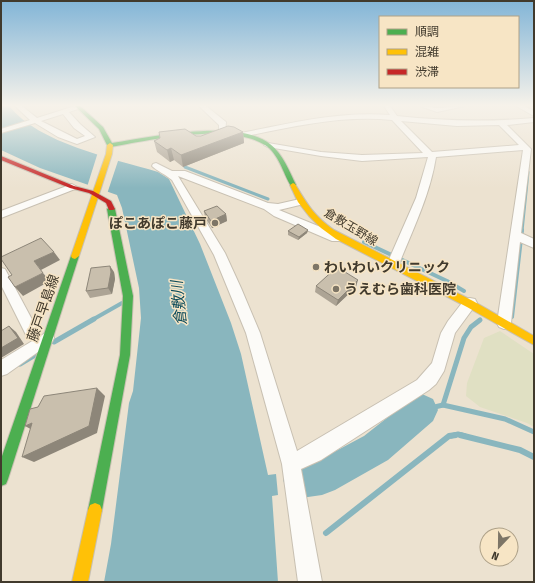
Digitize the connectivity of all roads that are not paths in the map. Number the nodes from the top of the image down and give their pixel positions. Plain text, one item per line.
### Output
1 (57, 133) edge
2 (86, 133) edge
3 (104, 133) edge
4 (216, 133) edge
5 (224, 133) edge
6 (251, 133) edge
7 (409, 133) edge
8 (513, 133) edge
9 (241, 135) junction
10 (268, 145) junction
11 (529, 149) edge
12 (109, 150) junction
13 (428, 154) junction
14 (1, 158) edge
15 (525, 161) junction
16 (534, 164) edge
17 (156, 166) dead end
18 (170, 174) junction
19 (72, 187) junction
20 (96, 193) junction
21 (300, 202) junction
22 (266, 206) junction
23 (1, 215) edge
24 (519, 236) junction
25 (534, 244) edge
26 (356, 246) junction
27 (394, 260) junction
28 (1, 272) edge
29 (470, 303) junction
30 (505, 316) junction
31 (31, 331) dead end
32 (46, 340) junction
33 (534, 341) edge
34 (1, 369) edge
35 (292, 464) junction
36 (1, 479) edge
37 (80, 582) edge
38 (310, 582) edge

1 - 2 street
3 - 12 main road
4 - 12 main road, 倉敷玉野線
5 - 9 main road, 倉敷玉野線
6 - 9 street
7 - 13 street
8 - 11 street
9 - 10 main road, 倉敷玉野線
10 - 13 street
10 - 21 main road, 倉敷玉野線
11 - 13 street
11 - 15 street
12 - 20 main road, 藤戸早島線
13 - 27 street
14 - 19 main road
15 - 16 street
15 - 24 street
17 - 18 street
18 - 22 street
18 - 35 street
19 - 20 main road
19 - 23 street
20 - 32 main road, 藤戸早島線
20 - 37 main road
21 - 22 street
21 - 26 main road, 倉敷玉野線
22 - 26 street
24 - 25 street
24 - 30 street
26 - 27 main road, 倉敷玉野線
27 - 29 main road, 倉敷玉野線
28 - 31 street
29 - 30 main road, 倉敷玉野線
29 - 35 street
30 - 33 main road, 倉敷玉野線
32 - 34 street
32 - 36 main road, 藤戸早島線
35 - 38 street

